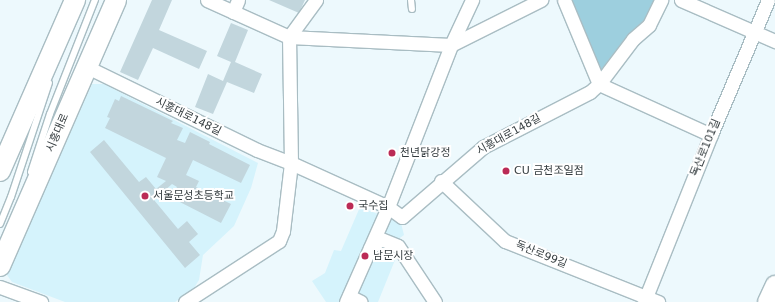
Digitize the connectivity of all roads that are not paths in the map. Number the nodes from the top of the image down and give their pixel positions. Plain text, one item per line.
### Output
1 (95, 0) edge
2 (116, 0) edge
3 (207, 0) edge
4 (316, 0) edge
5 (411, 0) edge
6 (541, 0) edge
7 (564, 0) edge
8 (661, 0) edge
9 (681, 0) edge
10 (768, 0) edge
11 (469, 1) edge
12 (73, 5) edge
13 (235, 6) edge
14 (412, 10) dead end
15 (755, 32) junction
16 (289, 37) junction
17 (775, 41) edge
18 (451, 45) junction
19 (54, 64) dead end
20 (86, 67) junction
21 (50, 79) dead end
22 (599, 84) junction
23 (711, 135) junction
24 (2, 163) edge
25 (291, 164) junction
26 (30, 176) dead end
27 (441, 181) junction
28 (25, 190) dead end
29 (388, 207) junction
30 (0, 224) edge
31 (369, 249) junction
32 (0, 266) edge
33 (775, 285) edge
34 (0, 286) edge
35 (348, 299) edge
36 (650, 300) edge
37 (41, 302) edge
38 (185, 302) edge
39 (361, 302) edge
40 (435, 302) edge
41 (767, 302) edge

1 - 26 lane
2 - 20 main road, 시흥대로
3 - 13 street
4 - 16 street
5 - 14 lane
6 - 18 street
7 - 22 street
8 - 22 street, 시흥대로148길
9 - 15 street
10 - 15 street, 독산로101길
11 - 18 street
12 - 19 lane
12 - 24 main road
13 - 16 street
15 - 17 street
15 - 23 street, 독산로101길
16 - 18 street
16 - 25 street
18 - 29 street
20 - 25 street, 시흥대로148길
20 - 32 main road, 시흥대로
21 - 30 lane
22 - 23 street
22 - 27 street, 시흥대로148길
23 - 36 street, 독산로101길
25 - 29 street, 시흥대로148길
25 - 38 street
27 - 29 street, 시흥대로148길
27 - 36 street, 독산로99길
28 - 32 lane
29 - 31 street
31 - 35 street
31 - 40 street
33 - 41 main road
34 - 37 street
35 - 39 street

